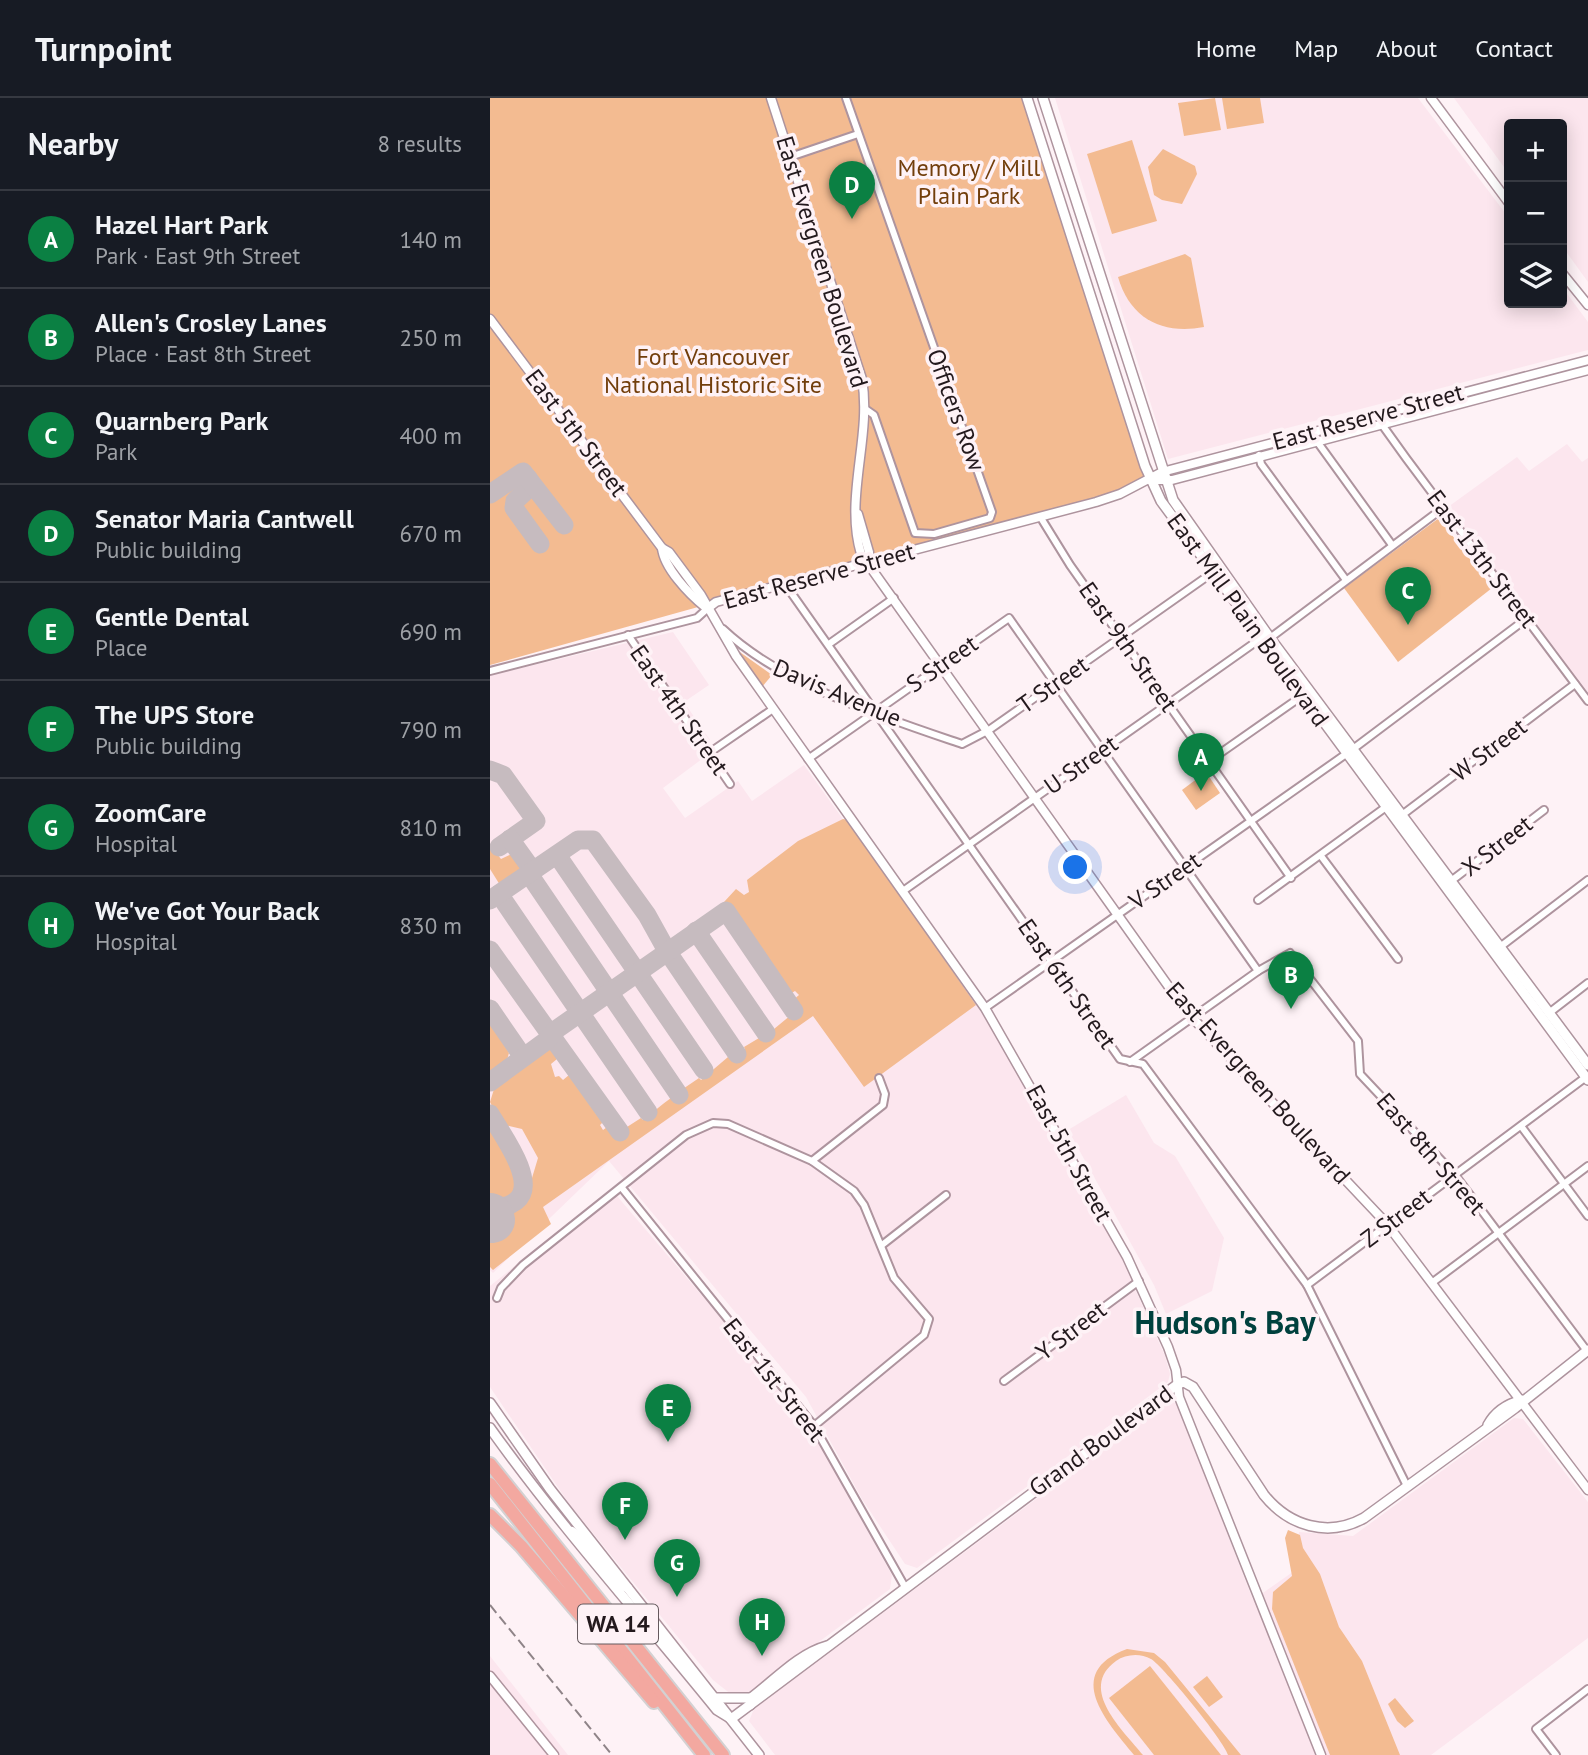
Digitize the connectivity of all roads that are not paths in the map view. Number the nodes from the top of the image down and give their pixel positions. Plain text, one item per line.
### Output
1 (771, 98) edge
2 (846, 98) edge
3 (1027, 98) edge
4 (1043, 98) edge
5 (1431, 98) edge
6 (858, 134) junction
7 (790, 157) junction
8 (1504, 196) edge
9 (1567, 279) edge
10 (1588, 305) edge
11 (490, 319) edge
12 (1588, 360) edge
13 (1588, 370) edge
14 (864, 408) junction
15 (1380, 415) junction
16 (1383, 426) junction
17 (1314, 432) junction
18 (1317, 442) junction
19 (1257, 447) junction
20 (1259, 457) junction
21 (1164, 477) junction
22 (1150, 480) junction
23 (1443, 508) junction
24 (1041, 518) junction
25 (1392, 545) junction
26 (869, 562) junction
27 (1212, 573) junction
28 (1346, 580) junction
29 (785, 584) junction
30 (894, 598) junction
31 (708, 608) junction
32 (1526, 619) junction
33 (722, 628) junction
34 (628, 635) junction
35 (1121, 637) junction
36 (1265, 638) junction
37 (829, 644) junction
38 (941, 665) junction
39 (490, 671) edge
40 (1055, 684) junction
41 (1575, 684) junction
42 (1302, 696) junction
43 (1588, 701) edge
44 (1168, 704) junction
45 (773, 709) junction
46 (875, 711) junction
47 (989, 730) junction
48 (960, 744) joint
49 (1102, 751) junction
50 (1349, 752) junction
51 (709, 753) junction
52 (808, 759) junction
53 (1209, 761) junction
54 (730, 784) dead end
55 (1035, 797) junction
56 (1385, 807) junction
57 (1544, 810) dead end
58 (1402, 815) junction
59 (1251, 820) junction
60 (969, 845) junction
61 (1321, 856) junction
62 (1184, 868) junction
63 (1291, 878) junction
64 (1588, 880) edge
65 (1451, 881) junction
66 (903, 891) junction
67 (1258, 900) dead end
68 (1118, 914) junction
69 (1500, 947) junction
70 (1398, 959) dead end
71 (1051, 961) junction
72 (1258, 971) junction
73 (1588, 983) edge
74 (985, 1008) junction
75 (1549, 1013) junction
76 (1192, 1017) junction
77 (1129, 1063) junction
78 (1588, 1065) edge
79 (879, 1078) dead end
80 (1587, 1078) edge
81 (1521, 1126) junction
82 (812, 1161) junction
83 (1588, 1167) edge
84 (1455, 1175) junction
85 (1564, 1184) junction
86 (622, 1188) junction
87 (946, 1195) dead end
88 (1588, 1216) edge
89 (1387, 1224) junction
90 (1499, 1233) junction
91 (882, 1245) junction
92 (1139, 1282) junction
93 (1433, 1282) junction
94 (1307, 1285) junction
95 (498, 1298) dead end
96 (1587, 1350) edge
97 (1004, 1381) dead end
98 (1178, 1384) junction
99 (1522, 1400) junction
100 (490, 1403) edge
101 (814, 1426) junction
102 (490, 1428) edge
103 (490, 1464) edge
104 (490, 1484) edge
105 (1407, 1486) junction
106 (1588, 1490) edge
107 (490, 1515) edge
108 (566, 1528) junction
109 (630, 1587) junction
110 (905, 1587) junction
111 (490, 1676) edge
112 (1588, 1689) edge
113 (717, 1698) junction
114 (750, 1702) junction
115 (731, 1719) junction
116 (703, 1754) edge
117 (554, 1755) edge
118 (723, 1755) edge
119 (759, 1755) edge
120 (1321, 1755) edge
121 (1556, 1755) edge

1 - 7 street, East Evergreen Boulevard
2 - 6 street, Officers Row
3 - 22 main road, East Mill Plain Boulevard
4 - 21 main road, East Mill Plain Boulevard
5 - 8 street
6 - 7 street
6 - 14 street, Officers Row
7 - 14 street, East Evergreen Boulevard
9 - 10 street
11 - 31 street, East 5th Street
12 - 15 street, East Reserve Street
13 - 16 street, East Reserve Street
14 - 26 street, East Evergreen Boulevard
15 - 16 street, East 13th Street
15 - 17 street, East Reserve Street
16 - 18 street, East Reserve Street
16 - 23 street, East 13th Street
17 - 18 street
17 - 19 street, East Reserve Street
18 - 20 street, East Reserve Street
18 - 25 street
19 - 20 street
19 - 21 street, East Reserve Street
20 - 21 street, East Reserve Street
20 - 28 street
21 - 22 street, East Reserve Street
21 - 36 main road, East Mill Plain Boulevard
22 - 24 street, East Reserve Street
22 - 27 main road, East Mill Plain Boulevard
23 - 25 street, U Street
23 - 32 street, East 13th Street
24 - 26 street, East Reserve Street
24 - 35 street, East 9th Street
25 - 28 street, U Street
26 - 29 street, East Reserve Street
26 - 30 street, East Evergreen Boulevard
27 - 35 street, T Street
27 - 36 main road, East Mill Plain Boulevard
28 - 36 street, U Street
29 - 31 street, East Reserve Street
29 - 37 street, East 6th Street
30 - 37 street
30 - 38 street, East Evergreen Boulevard
31 - 33 street, East 5th Street
31 - 34 street, East Reserve Street
32 - 41 street, East 13th Street
32 - 50 street, V Street
33 - 45 street, East 5th Street
33 - 46 street, Davis Avenue
34 - 39 street, East Reserve Street
34 - 51 street, East 4th Street
35 - 40 street, T Street
35 - 44 street, East 9th Street
36 - 42 main road, East Mill Plain Boulevard
36 - 44 street, U Street
36 - 50 main road, East Mill Plain Boulevard
37 - 46 street, East 6th Street
38 - 40 street, S Street
38 - 46 street, S Street
38 - 47 street, East Evergreen Boulevard
40 - 47 street, T Street
40 - 49 street
41 - 43 street, East 13th Street
41 - 58 street, W Street
42 - 50 main road, East Mill Plain Boulevard
42 - 53 street
44 - 49 street, U Street
44 - 53 street, East 9th Street
45 - 51 street
45 - 52 street, East 5th Street
46 - 48 street, Davis Avenue
46 - 52 street, S Street
46 - 60 street, East 6th Street
47 - 48 street, T Street
47 - 55 street, East Evergreen Boulevard
49 - 55 street, U Street
49 - 62 street
50 - 56 main road, East Mill Plain Boulevard
50 - 58 main road, East Mill Plain Boulevard
50 - 59 street, V Street
51 - 54 street, East 4th Street
52 - 66 street, East 5th Street
53 - 59 street, East 9th Street
55 - 60 street, U Street
55 - 68 street, East Evergreen Boulevard
56 - 61 street
56 - 80 main road, East Mill Plain Boulevard
57 - 65 street, X Street
58 - 65 main road, East Mill Plain Boulevard
59 - 62 street, V Street
59 - 63 street, East 9th Street
60 - 66 street, U Street
60 - 71 street, East 6th Street
61 - 63 street
61 - 70 street
62 - 68 street, V Street
62 - 72 street
63 - 67 street
64 - 69 street
65 - 69 main road, East Mill Plain Boulevard
66 - 74 street, East 5th Street
68 - 71 street, V Street
68 - 76 street, East Evergreen Boulevard
69 - 75 main road, East Mill Plain Boulevard
71 - 74 street, V Street
71 - 77 street, East 6th Street
72 - 76 street
72 - 84 street, East 8th Street
73 - 75 street
74 - 92 street, East 5th Street
75 - 78 main road, East Mill Plain Boulevard
76 - 77 street
76 - 89 street, East Evergreen Boulevard
77 - 94 street, East 6th Street
79 - 82 street
80 - 81 street, Z Street
81 - 84 street, Z Street
81 - 85 street
82 - 86 street
82 - 91 street
83 - 85 street
84 - 89 street, Z Street
84 - 90 street, East 8th Street
85 - 88 street
85 - 90 street
86 - 95 street
86 - 101 street, East 1st Street
87 - 91 street
89 - 93 street, East Evergreen Boulevard
89 - 94 street, Z Street
90 - 93 street
90 - 96 street, East 8th Street
91 - 101 street
92 - 97 street, Y Street
92 - 98 street, East 5th Street
93 - 99 street, East Evergreen Boulevard
94 - 105 street, East 6th Street
96 - 99 main road, Grand Boulevard
98 - 105 main road, Grand Boulevard
98 - 110 main road, Grand Boulevard
98 - 120 street, East 5th Street
99 - 105 main road, Grand Boulevard
99 - 106 street, East Evergreen Boulevard
100 - 109 main road
101 - 110 street, East 1st Street
102 - 108 main road
103 - 118 highway, WA 14
104 - 116 highway, WA 14
107 - 116 highway
108 - 109 street
108 - 115 main road
109 - 113 main road
110 - 114 main road, Grand Boulevard
111 - 117 street
112 - 121 street
113 - 114 main road
113 - 115 main road
114 - 115 main road, Grand Boulevard
115 - 119 main road

